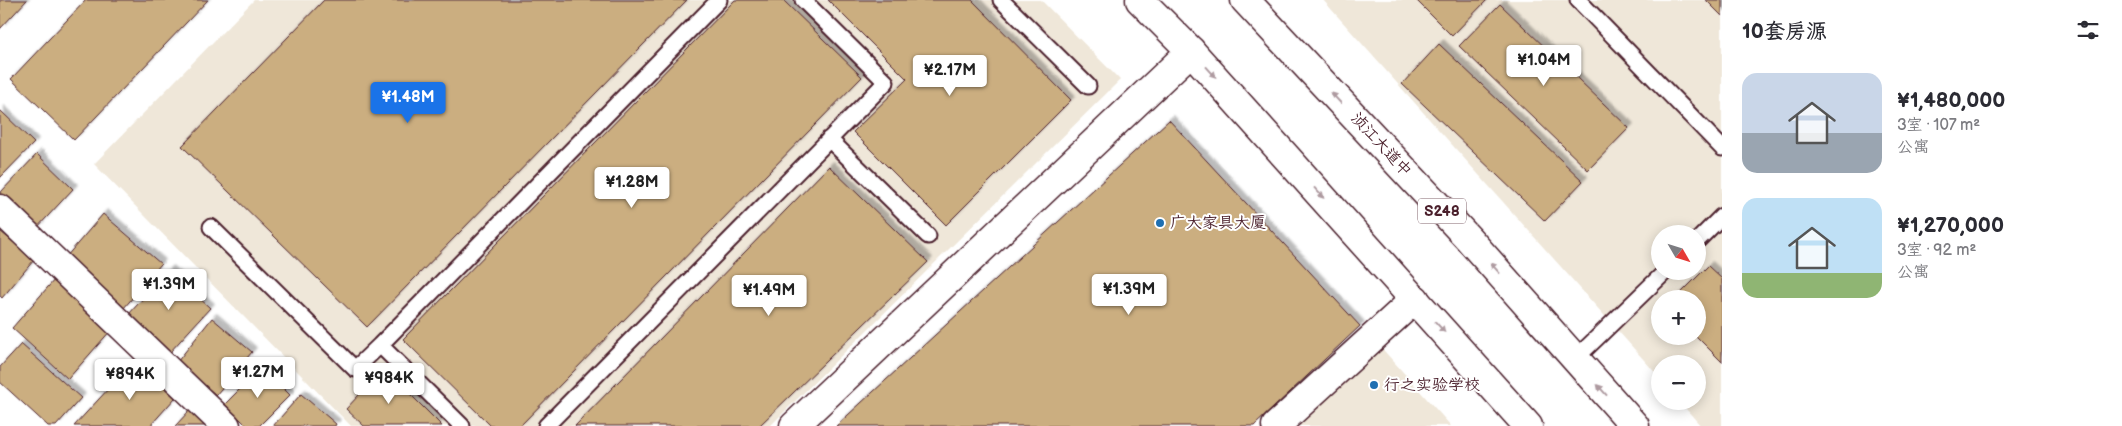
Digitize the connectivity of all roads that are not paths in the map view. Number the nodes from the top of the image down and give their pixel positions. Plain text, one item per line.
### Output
1 (719, 0) edge
2 (803, 0) edge
3 (1000, 0) edge
4 (1140, 0) edge
5 (1245, 0) edge
6 (1578, 0) edge
7 (1191, 51) junction
8 (1088, 86) dead end
9 (829, 139) junction
10 (1722, 148) edge
11 (0, 209) edge
12 (1722, 216) edge
13 (211, 227) dead end
14 (1706, 232) edge
15 (928, 236) dead end
16 (1657, 280) edge
17 (1415, 299) junction
18 (380, 344) junction
19 (1575, 359) junction
20 (226, 426) edge
21 (462, 426) edge
22 (546, 426) edge
23 (794, 426) edge
24 (1276, 426) edge
25 (1528, 426) edge
26 (1635, 426) edge

1 - 18 lane
2 - 9 lane
3 - 8 lane
4 - 7 main road
19 -> 5 main road, 浈江大道中 / S248
6 - 10 lane
7 -> 17 main road
7 - 23 main road
9 - 15 lane
9 - 22 lane
11 - 20 main road
12 - 14 lane
13 - 18 lane
16 - 19 lane
17 - 24 main road
17 -> 25 main road
18 - 21 lane
26 -> 19 main road, 浈江大道中 / S248

